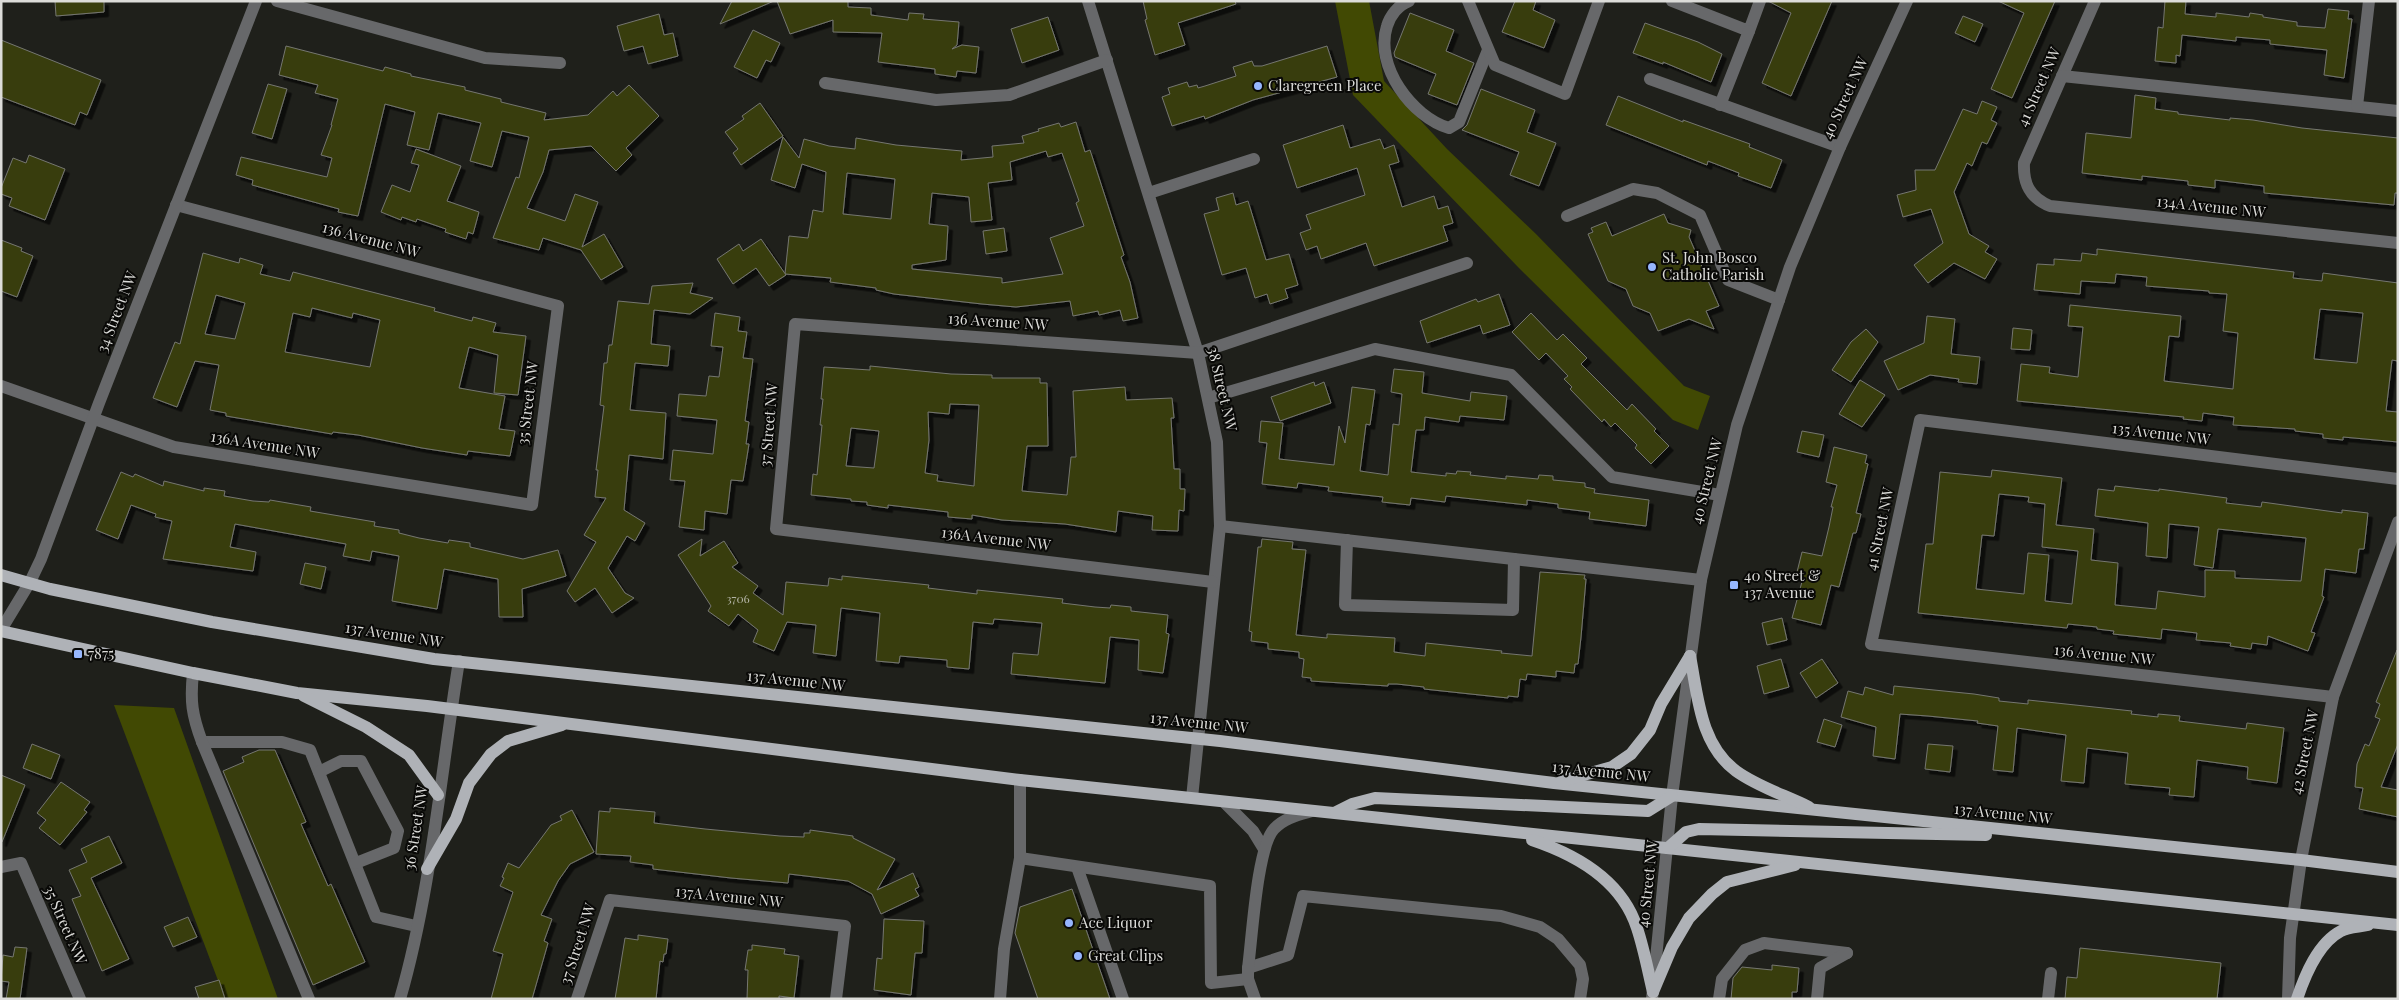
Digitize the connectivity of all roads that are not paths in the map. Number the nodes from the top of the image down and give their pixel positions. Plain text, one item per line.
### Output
1 (256, 1) edge
2 (277, 1) edge
3 (1088, 1) edge
4 (1409, 1) edge
5 (1468, 1) edge
6 (1599, 1) edge
7 (1672, 1) edge
8 (1760, 1) edge
9 (1907, 1) edge
10 (2095, 1) edge
11 (2369, 1) edge
12 (1749, 31) junction
13 (1488, 50) junction
14 (1107, 60) junction
15 (560, 63) dead end
16 (2062, 76) junction
17 (1650, 79) dead end
18 (825, 83) dead end
19 (1720, 105) junction
20 (2357, 106) junction
21 (2398, 111) edge
22 (1840, 148) junction
23 (1254, 159) dead end
24 (2027, 189) joint
25 (1149, 193) junction
26 (176, 205) junction
27 (1567, 216) dead end
28 (2398, 244) edge
29 (1467, 263) dead end
30 (1779, 300) junction
31 (558, 306) joint
32 (795, 324) joint
33 (1198, 353) junction
34 (1, 386) edge
35 (1208, 398) junction
36 (93, 418) junction
37 (1920, 420) joint
38 (2398, 480) edge
39 (1720, 495) junction
40 (532, 505) joint
41 (2398, 522) edge
42 (1220, 526) junction
43 (776, 528) joint
44 (1347, 540) junction
45 (1514, 558) junction
46 (1, 575) edge
47 (1701, 580) junction
48 (30, 582) junction
49 (1213, 582) junction
50 (1, 630) edge
51 (1871, 644) joint
52 (1690, 656) junction
53 (459, 662) junction
54 (193, 673) junction
55 (297, 693) junction
56 (2333, 697) junction
57 (452, 709) junction
58 (566, 723) junction
59 (1197, 739) junction
60 (202, 742) junction
61 (319, 772) junction
62 (1020, 780) junction
63 (1554, 783) junction
64 (438, 795) junction
65 (1672, 796) junction
66 (1192, 798) junction
67 (1224, 802) junction
68 (1316, 810) junction
69 (1815, 810) junction
70 (1336, 812) junction
71 (1508, 832) junction
72 (2019, 832) junction
73 (1668, 848) junction
74 (1264, 849) junction
75 (1020, 858) junction
76 (2301, 860) junction
77 (356, 863) junction
78 (1805, 863) junction
79 (1, 867) edge
80 (1077, 867) junction
81 (427, 869) junction
82 (2398, 872) edge
83 (610, 900) joint
84 (2293, 913) junction
85 (2380, 923) junction
86 (2398, 925) edge
87 (416, 926) junction
88 (1248, 973) junction
89 (2051, 973) dead end
90 (1652, 996) edge
91 (80, 999) edge
92 (309, 999) edge
93 (400, 999) edge
94 (577, 999) edge
95 (836, 999) edge
96 (1000, 999) edge
97 (1123, 999) edge
98 (1255, 999) edge
99 (1580, 999) edge
100 (1719, 999) edge
101 (1817, 999) edge
102 (2048, 999) edge
103 (2288, 999) edge
104 (2297, 999) edge

1 - 26 street, 34 Street NW
2 - 15 street
3 - 14 street, 38 Street NW
4 - 13 street
5 - 13 street
6 - 13 street
7 - 12 street
8 - 12 street
9 - 22 street, 40 Street NW
10 - 16 street, 41 Street NW
11 - 20 street
12 - 19 street
14 - 18 street
14 - 25 street, 38 Street NW
16 - 20 street
16 - 24 street, 41 Street NW
17 - 19 street
19 - 22 street
20 - 21 street
22 - 30 street, 40 Street NW
23 - 25 street
24 - 28 street, 134A Avenue NW
25 - 33 street, 38 Street NW
26 - 31 street, 136 Avenue NW
26 - 36 street, 34 Street NW
27 - 30 street
29 - 33 street
30 - 39 street, 40 Street NW
31 - 40 street, 35 Street NW
32 - 33 street, 136 Avenue NW
32 - 43 street, 37 Street NW
33 - 35 street, 38 Street NW
34 - 36 street, 136A Avenue NW
35 - 39 street
35 - 42 street, 38 Street NW
36 - 40 street, 136A Avenue NW
36 - 48 street, 34 Street NW
37 - 38 street, 135 Avenue NW
37 - 51 street, 41 Street NW
39 - 47 street, 40 Street NW
41 - 56 street, 42 Street NW
42 - 44 street
42 - 49 street, 38 Street NW
43 - 49 street, 136A Avenue NW
44 - 45 street
44 - 45 street
45 - 47 street
46 - 48 main road, 137 Avenue NW
47 - 52 street, 40 Street NW
48 - 50 street, 34 Street NW
48 - 53 main road, 137 Avenue NW
49 - 59 street, 38 Street NW
50 - 54 main road
51 - 56 street, 136 Avenue NW
52 - 63 main road
52 - 65 street, 40 Street NW
52 - 69 main road
53 - 57 street, 36 Street NW
53 - 59 main road, 137 Avenue NW
54 - 55 main road
54 - 60 street
55 - 57 main road
55 - 64 main road
56 - 76 street, 42 Street NW
57 - 58 main road
57 - 64 street, 36 Street NW
58 - 62 main road
58 - 81 main road
59 - 63 main road, 137 Avenue NW
59 - 66 street, 38 Street NW
60 - 61 street
60 - 92 street
61 - 77 street
61 - 77 street
62 - 66 main road
62 - 75 street
63 - 65 main road, 137 Avenue NW
64 - 81 street, 36 Street NW
65 - 69 main road, 137 Avenue NW
65 - 70 main road
65 - 73 street, 40 Street NW
66 - 67 main road
67 - 68 main road
67 - 74 street
68 - 70 main road
68 - 74 street
69 - 72 main road, 137 Avenue NW
70 - 71 main road
71 - 73 main road
71 - 90 main road
72 - 73 main road
72 - 76 main road, 137 Avenue NW
73 - 78 main road
73 - 90 street, 40 Street NW
74 - 88 street
75 - 80 street
75 - 96 street
76 - 82 main road, 137 Avenue NW
76 - 84 street, 42 Street NW
77 - 87 street
78 - 84 main road
78 - 90 main road
79 - 91 street, 35 Street NW
80 - 88 street
80 - 97 street
81 - 87 street, 36 Street NW
83 - 94 street, 37 Street NW
83 - 95 street, 137A Avenue NW
84 - 85 main road
84 - 103 street, 42 Street NW
85 - 86 main road
85 - 104 main road
87 - 93 street, 36 Street NW
88 - 98 street
88 - 99 street
89 - 102 street
100 - 101 street

